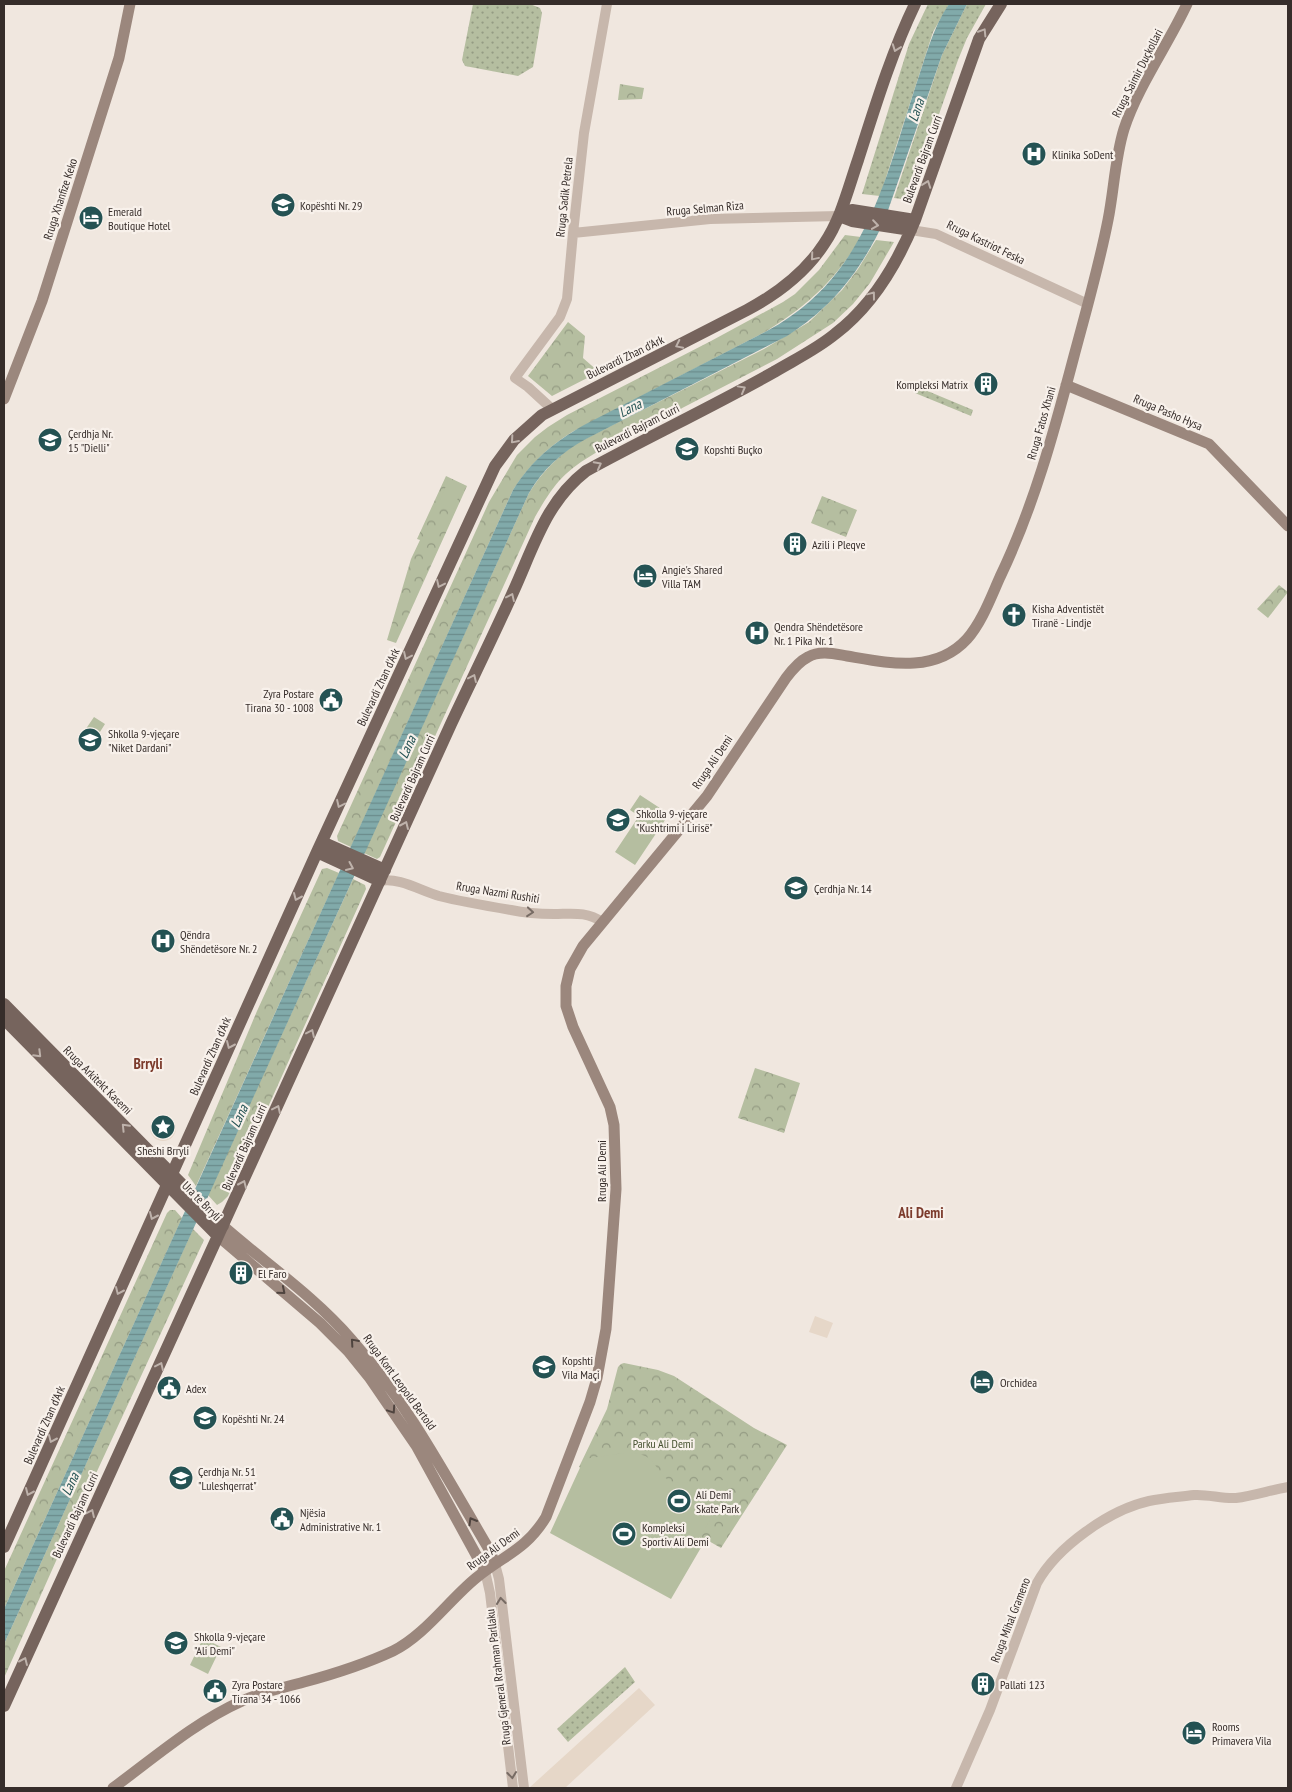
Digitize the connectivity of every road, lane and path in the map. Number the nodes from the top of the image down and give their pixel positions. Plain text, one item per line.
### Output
1 (130, 4) edge
2 (607, 4) edge
3 (915, 4) edge
4 (1001, 4) edge
5 (1187, 4) edge
6 (839, 216) junction
7 (906, 224) junction
8 (573, 233) junction
9 (1088, 304) junction
10 (1066, 385) junction
11 (4, 399) edge
12 (552, 409) junction
13 (1288, 526) edge
14 (1014, 548) joint
15 (320, 847) junction
16 (380, 874) junction
17 (602, 922) junction
18 (4, 1004) edge
19 (4, 1019) edge
20 (170, 1180) junction
21 (220, 1231) junction
22 (1288, 1487) edge
23 (4, 1547) edge
24 (490, 1567) junction
25 (4, 1706) edge
26 (113, 1788) edge
27 (513, 1788) edge
28 (524, 1788) edge
29 (956, 1788) edge

1 - 11 main road, Rruga Xhanfize Keko
2 - 8 street, Rruga Sadik Petrela
3 -> 6 main road, Bulevardi Zhan d'Ark
7 -> 4 main road, Bulevardi Bajram Curri
5 - 9 main road, Rruga Saimir Duçkollari
6 - 7 main road, Rruga Kastriot Feska
6 - 8 street, Rruga Selman Riza
6 -> 12 main road, Bulevardi Zhan d'Ark
7 - 9 street, Rruga Kastriot Feska
16 -> 7 main road, Bulevardi Bajram Curri
8 - 12 street, Rruga Sadik Petrela
9 - 10 main road, Rruga Fatos Xhani
10 - 13 main road, Rruga Pasho Hysa
10 - 14 main road, Rruga Fatos Xhani
12 -> 15 main road, Bulevardi Zhan d'Ark
14 - 17 main road, Rruga Ali Demi
15 - 16 main road, Rruga Nazmi Rushiti
15 -> 20 main road, Bulevardi Zhan d'Ark
16 -> 17 street, Rruga Nazmi Rushiti
21 -> 16 main road, Bulevardi Bajram Curri
17 - 24 main road, Rruga Ali Demi
20 -> 18 main road, Rruga Arkitekt Kasemi
19 -> 20 main road, Rruga Arkitekt Kasemi
20 - 21 main road, Ura te Brryli
20 -> 23 main road, Bulevardi Zhan d'Ark
21 - 24 main road, Rruga Kont Leopold Bertold
25 -> 21 main road, Bulevardi Bajram Curri
22 - 29 street, Rruga Mihal Grameno
24 - 26 main road, Rruga Ali Demi
24 -> 27 street, Rruga Gjeneral Rrahman Parllaku
28 -> 24 street, Rruga Gjeneral Rrahman Parllaku

